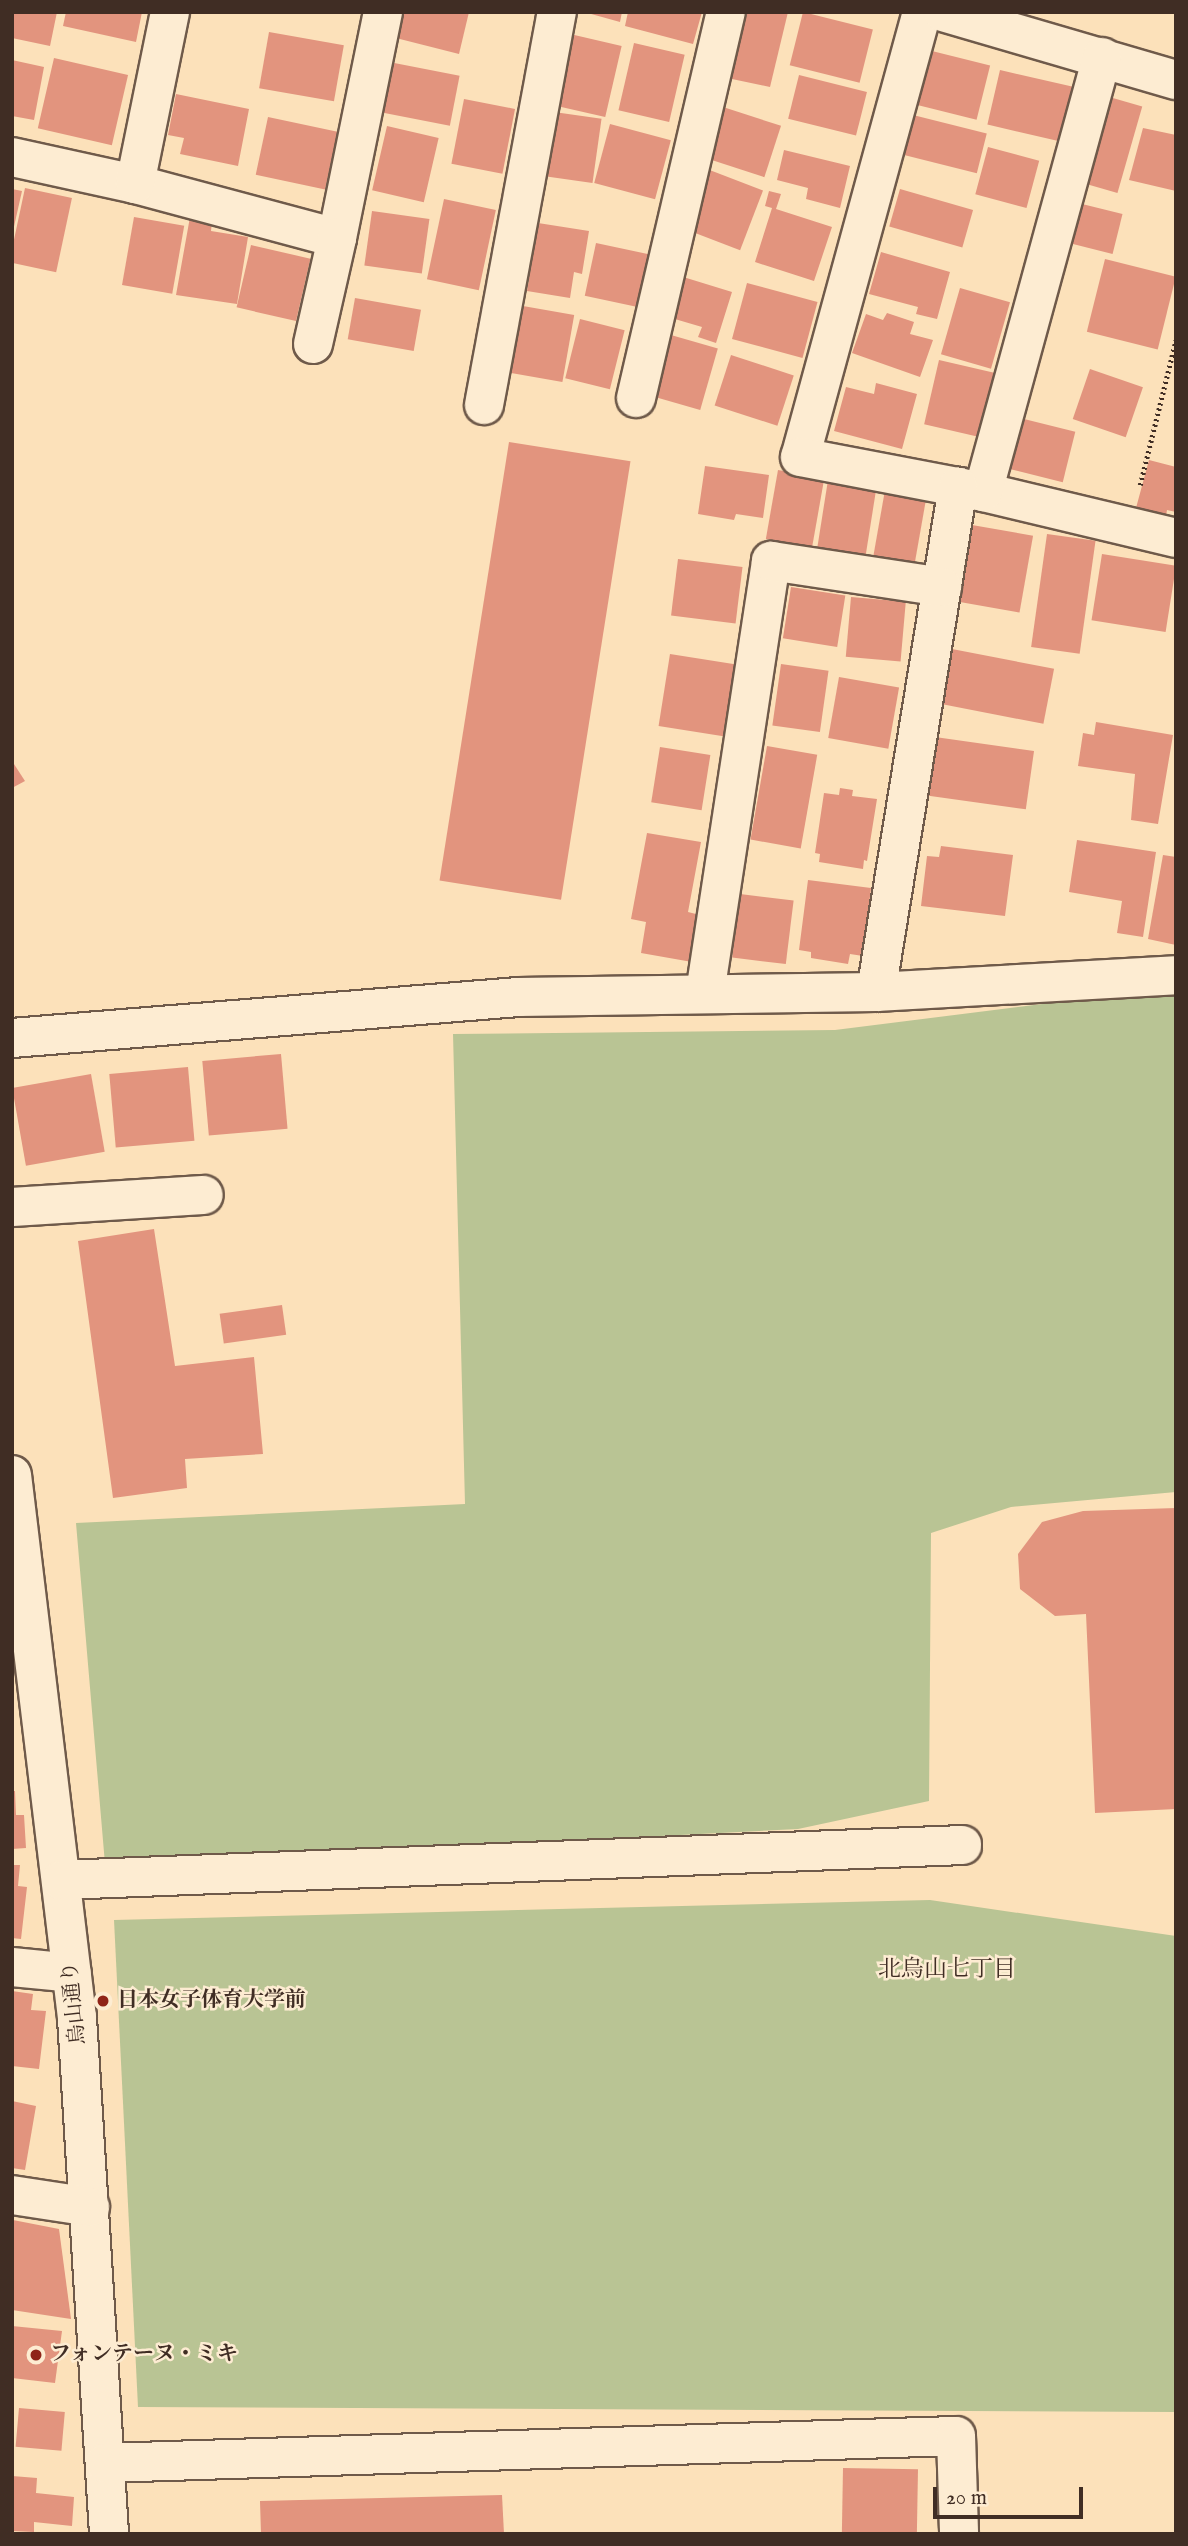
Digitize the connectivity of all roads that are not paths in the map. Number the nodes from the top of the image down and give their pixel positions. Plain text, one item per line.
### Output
1 (170, 12) edge
2 (383, 12) edge
3 (557, 12) edge
4 (726, 12) edge
5 (922, 12) edge
6 (943, 12) edge
7 (1102, 57) junction
8 (1176, 80) edge
9 (12, 157) edge
10 (135, 184) junction
11 (337, 239) junction
12 (313, 344) dead end
13 (636, 398) dead end
14 (484, 405) dead end
15 (971, 490) junction
16 (1176, 538) edge
17 (942, 587) junction
18 (1176, 975) edge
19 (876, 992) junction
20 (705, 993) junction
21 (12, 1038) edge
22 (204, 1195) dead end
23 (12, 1207) edge
24 (13, 1495) edge
25 (25, 1680) edge
26 (962, 1846) dead end
27 (61, 1880) junction
28 (12, 1967) edge
29 (72, 1973) junction
30 (12, 2195) edge
31 (90, 2207) junction
32 (105, 2463) junction
33 (109, 2534) edge
34 (959, 2534) edge

1 - 10 street
2 - 11 street
3 - 14 street
4 - 13 street
5 - 15 street
6 - 7 street
7 - 8 street
7 - 15 street
9 - 10 street
10 - 11 street
11 - 12 street
15 - 16 street
15 - 17 street
17 - 19 street
17 - 20 street
18 - 19 street
19 - 20 street
20 - 21 street
22 - 23 street
24 - 25 street, 烏山通り
25 - 27 street, 烏山通り
26 - 27 street
27 - 29 street, 烏山通り
28 - 29 street
29 - 31 street, 烏山通り
30 - 31 street
31 - 32 street, 烏山通り
32 - 33 street, 烏山通り
32 - 34 street

